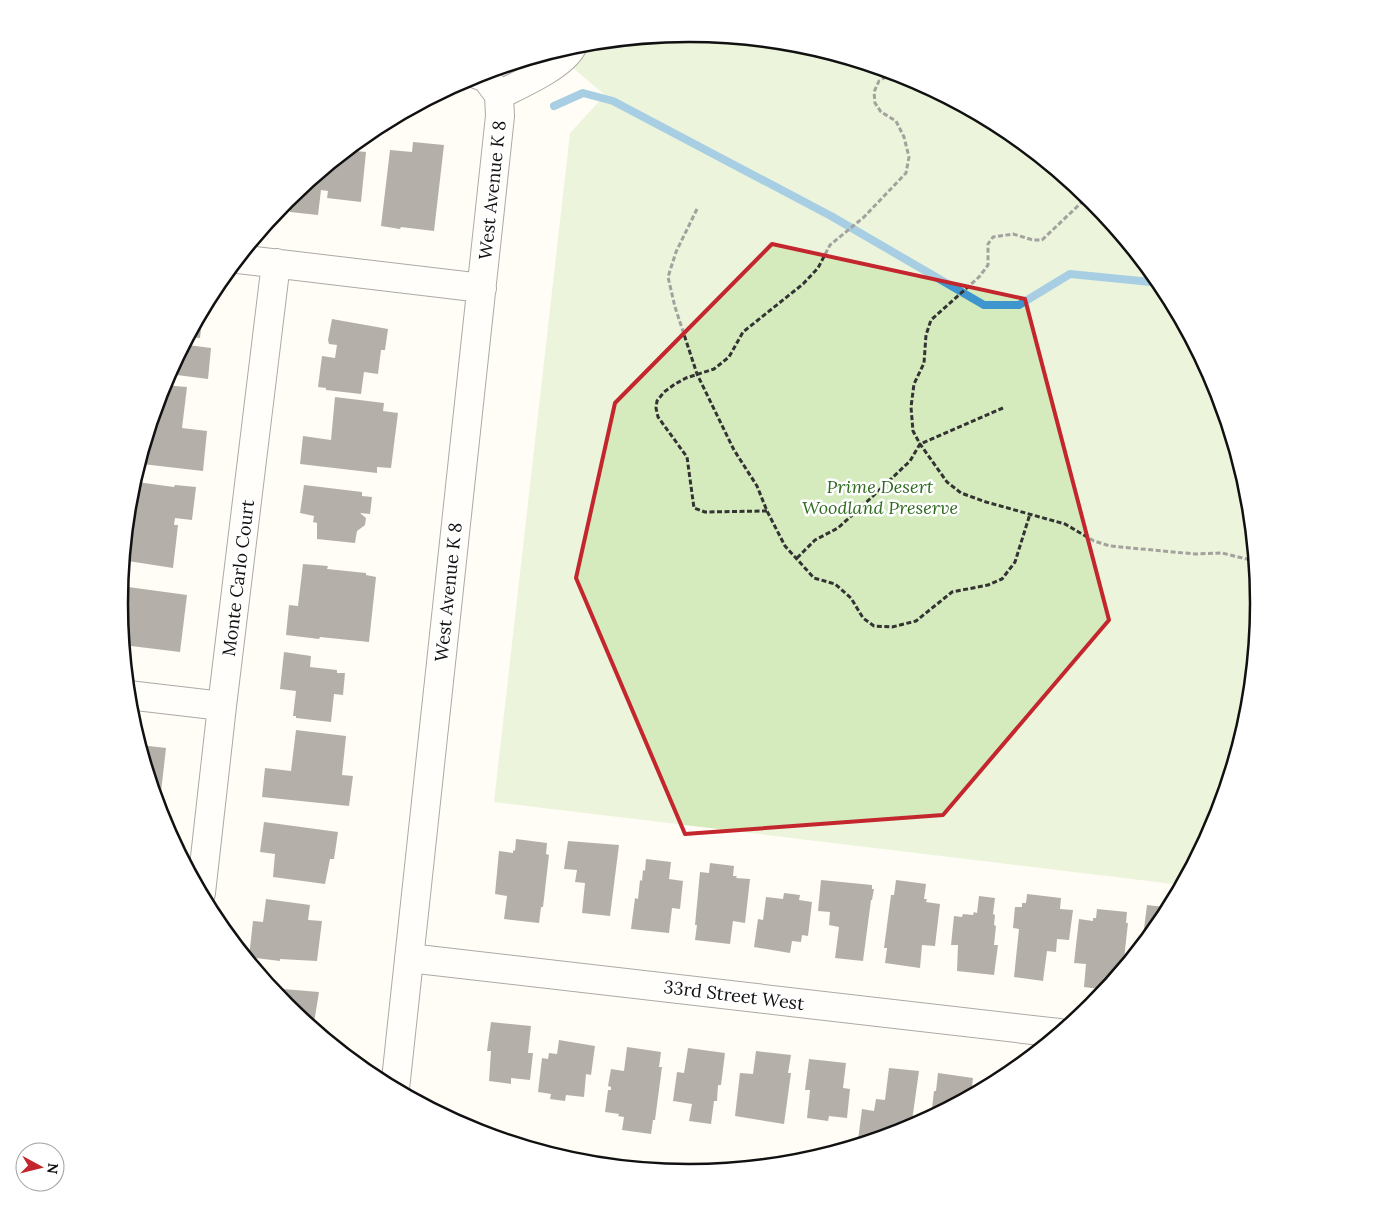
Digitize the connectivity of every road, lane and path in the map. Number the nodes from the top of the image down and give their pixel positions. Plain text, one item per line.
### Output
1 (566, 57) edge
2 (885, 78) edge
3 (488, 80) edge
4 (499, 95) junction
5 (1082, 203) edge
6 (697, 209) dead end
7 (246, 260) edge
8 (276, 263) junction
9 (482, 288) junction
10 (697, 374) junction
11 (1002, 408) dead end
12 (920, 444) junction
13 (767, 511) junction
14 (1030, 514) junction
15 (797, 558) junction
16 (1248, 560) edge
17 (136, 696) edge
18 (222, 706) junction
19 (202, 882) edge
20 (409, 958) junction
21 (1051, 1032) edge
22 (396, 1082) edge

1 - 4 street
2 - 10 path
3 - 4 street
4 - 9 street, West Avenue K 8
5 - 12 path
6 - 10 path
7 - 8 street
8 - 9 street
8 - 18 street, Monte Carlo Court
9 - 20 street, West Avenue K 8
10 - 13 path
10 - 13 path
11 - 12 path
12 - 14 path
12 - 15 path
13 - 15 path
14 - 15 path
14 - 16 path
17 - 18 street
18 - 19 street, Monte Carlo Court
20 - 21 street, 33rd Street West
20 - 22 street, West Avenue K 8

